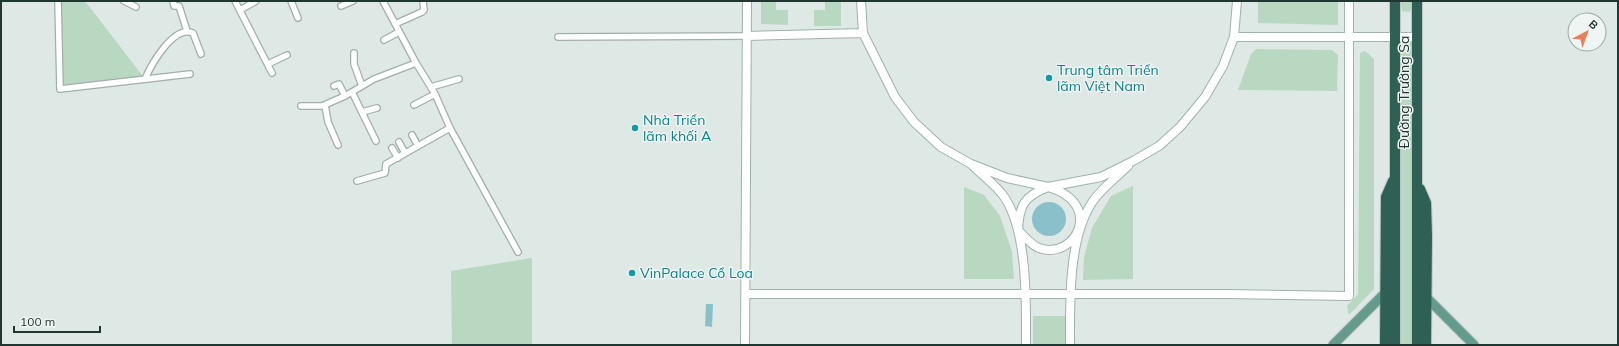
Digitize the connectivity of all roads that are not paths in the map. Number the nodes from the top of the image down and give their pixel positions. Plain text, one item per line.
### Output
1 (58, 1) edge
2 (124, 1) edge
3 (173, 1) edge
4 (235, 1) edge
5 (256, 1) edge
6 (291, 1) edge
7 (353, 1) edge
8 (383, 1) edge
9 (423, 1) edge
10 (748, 1) edge
11 (861, 1) edge
12 (1237, 1) edge
13 (1349, 1) edge
14 (1395, 1) edge
15 (1417, 1) edge
16 (136, 6) dead end
17 (341, 6) dead end
18 (240, 10) junction
19 (298, 18) dead end
20 (395, 24) junction
21 (187, 31) junction
22 (399, 32) junction
23 (863, 33) junction
24 (747, 36) junction
25 (558, 37) dead end
26 (1234, 37) junction
27 (1395, 37) junction
28 (1418, 37) junction
29 (1349, 38) junction
30 (384, 40) dead end
31 (354, 53) dead end
32 (200, 54) dead end
33 (287, 55) dead end
34 (416, 63) junction
35 (268, 64) junction
36 (272, 72) dead end
37 (190, 74) dead end
38 (145, 79) junction
39 (459, 79) dead end
40 (334, 86) dead end
41 (362, 86) junction
42 (431, 87) junction
43 (352, 92) junction
44 (435, 94) junction
45 (345, 96) junction
46 (324, 105) junction
47 (414, 105) dead end
48 (301, 106) dead end
49 (376, 108) dead end
50 (362, 112) junction
51 (450, 128) junction
52 (412, 135) dead end
53 (376, 141) dead end
54 (399, 142) dead end
55 (338, 145) dead end
56 (418, 146) junction
57 (392, 148) dead end
58 (405, 153) junction
59 (398, 158) junction
60 (1133, 162) junction
61 (971, 164) junction
62 (1395, 178) junction
63 (357, 181) dead end
64 (1418, 184) junction
65 (1048, 187) junction
66 (1018, 230) junction
67 (1079, 230) junction
68 (518, 252) dead end
69 (1385, 293) junction
70 (746, 294) junction
71 (1026, 294) junction
72 (1070, 294) junction
73 (1426, 297) junction
74 (745, 345) edge
75 (1026, 345) edge
76 (1070, 345) edge
77 (1333, 345) edge
78 (1386, 345) edge
79 (1395, 345) edge
80 (1417, 345) edge
81 (1426, 345) edge
82 (1474, 345) edge

1 - 38 street
2 - 16 street
3 - 21 street
4 - 18 street
5 - 18 street
6 - 19 street
7 - 17 street
8 - 20 street
9 - 20 street
10 - 24 street
11 - 23 street
12 - 26 street
13 - 29 street
14 - 27 highway, Đường Trường Sa
15 - 28 highway, Đường Trường Sa
18 - 35 street
20 - 22 street
21 - 32 street
21 - 38 street
22 - 30 street
22 - 34 street
23 - 24 street
23 - 61 street
24 - 25 street
24 - 70 street
26 - 29 street
26 - 60 street
27 - 28 street
27 - 29 street
27 - 62 highway, Đường Trường Sa
28 - 64 highway, Đường Trường Sa
29 - 72 street
31 - 41 street
33 - 35 street
34 - 41 street
34 - 42 street
35 - 36 street
37 - 38 street
39 - 42 street
40 - 45 street
41 - 43 street
42 - 44 street
43 - 45 street
43 - 50 street
44 - 47 street
44 - 51 street
45 - 46 street
46 - 48 street
46 - 55 street
49 - 50 street
50 - 53 street
51 - 56 street
51 - 68 street
52 - 56 street
54 - 58 street
56 - 58 street
57 - 59 street
58 - 59 street
59 - 63 street
60 - 65 street
60 - 67 street
61 - 65 street
61 - 66 street
62 - 69 highway, Đường Trường Sa
62 - 79 highway, Đường Trường Sa
64 - 73 highway, Đường Trường Sa
64 - 80 highway, Đường Trường Sa
65 - 66 street
65 - 67 street
66 - 67 street
66 - 71 street
67 - 72 street
69 - 77 main road
69 - 78 highway, Đường Trường Sa
70 - 71 street
70 - 74 street
71 - 72 street
71 - 75 street
72 - 76 street
73 - 81 highway, Đường Trường Sa
73 - 82 main road

